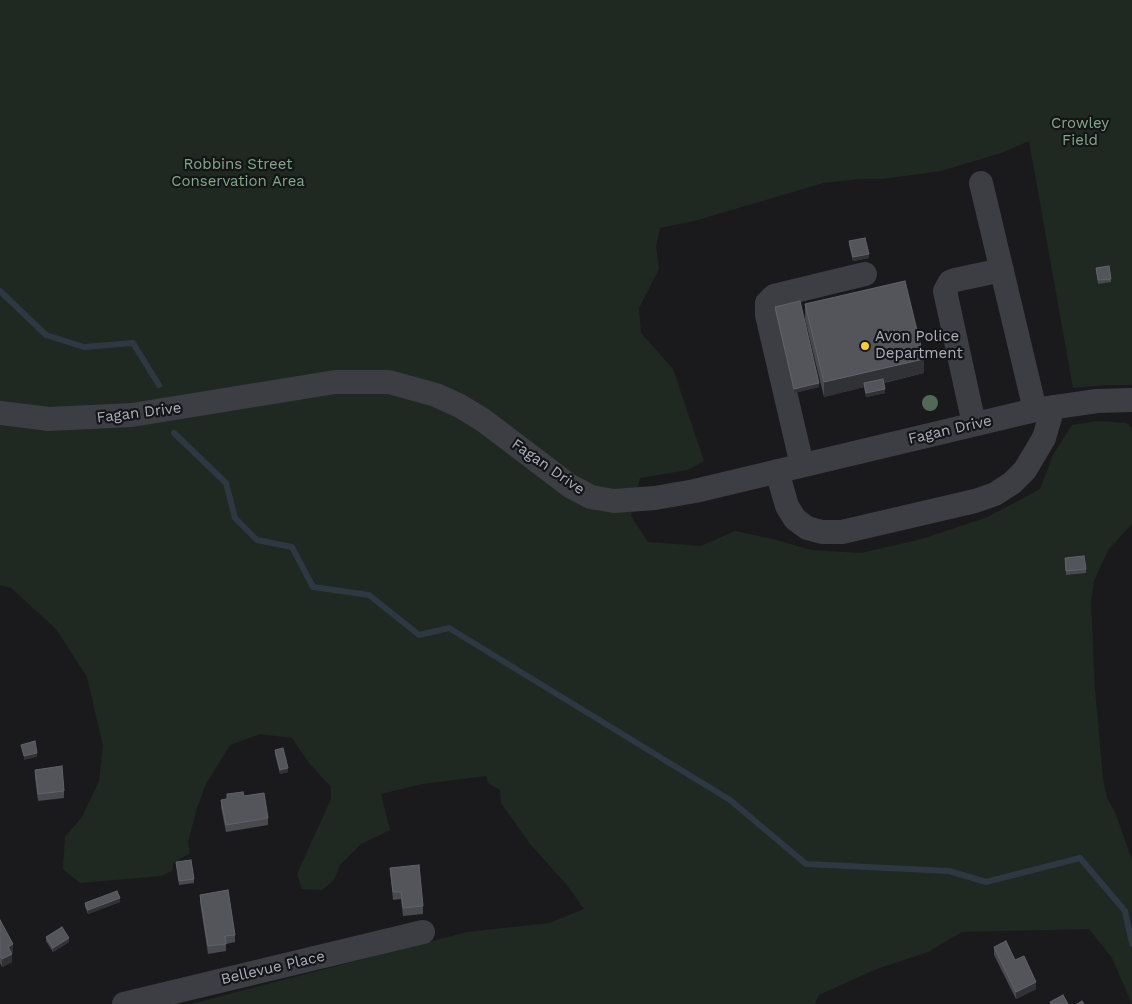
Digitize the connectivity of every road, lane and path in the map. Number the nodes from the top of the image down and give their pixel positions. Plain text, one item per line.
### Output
1 (981, 183) dead end
2 (1002, 270) junction
3 (864, 274) dead end
4 (1132, 400) edge
5 (1044, 408) junction
6 (0, 413) edge
7 (974, 424) junction
8 (802, 465) junction
9 (776, 471) junction
10 (423, 932) dead end
11 (124, 1004) edge

1 - 2 street
2 - 5 street
2 - 7 street
3 - 8 street
4 - 5 street, Fagan Drive
5 - 7 street, Fagan Drive
5 - 9 street
6 - 9 street, Fagan Drive
7 - 8 street, Fagan Drive
8 - 9 street, Fagan Drive
10 - 11 street, Bellevue Place

